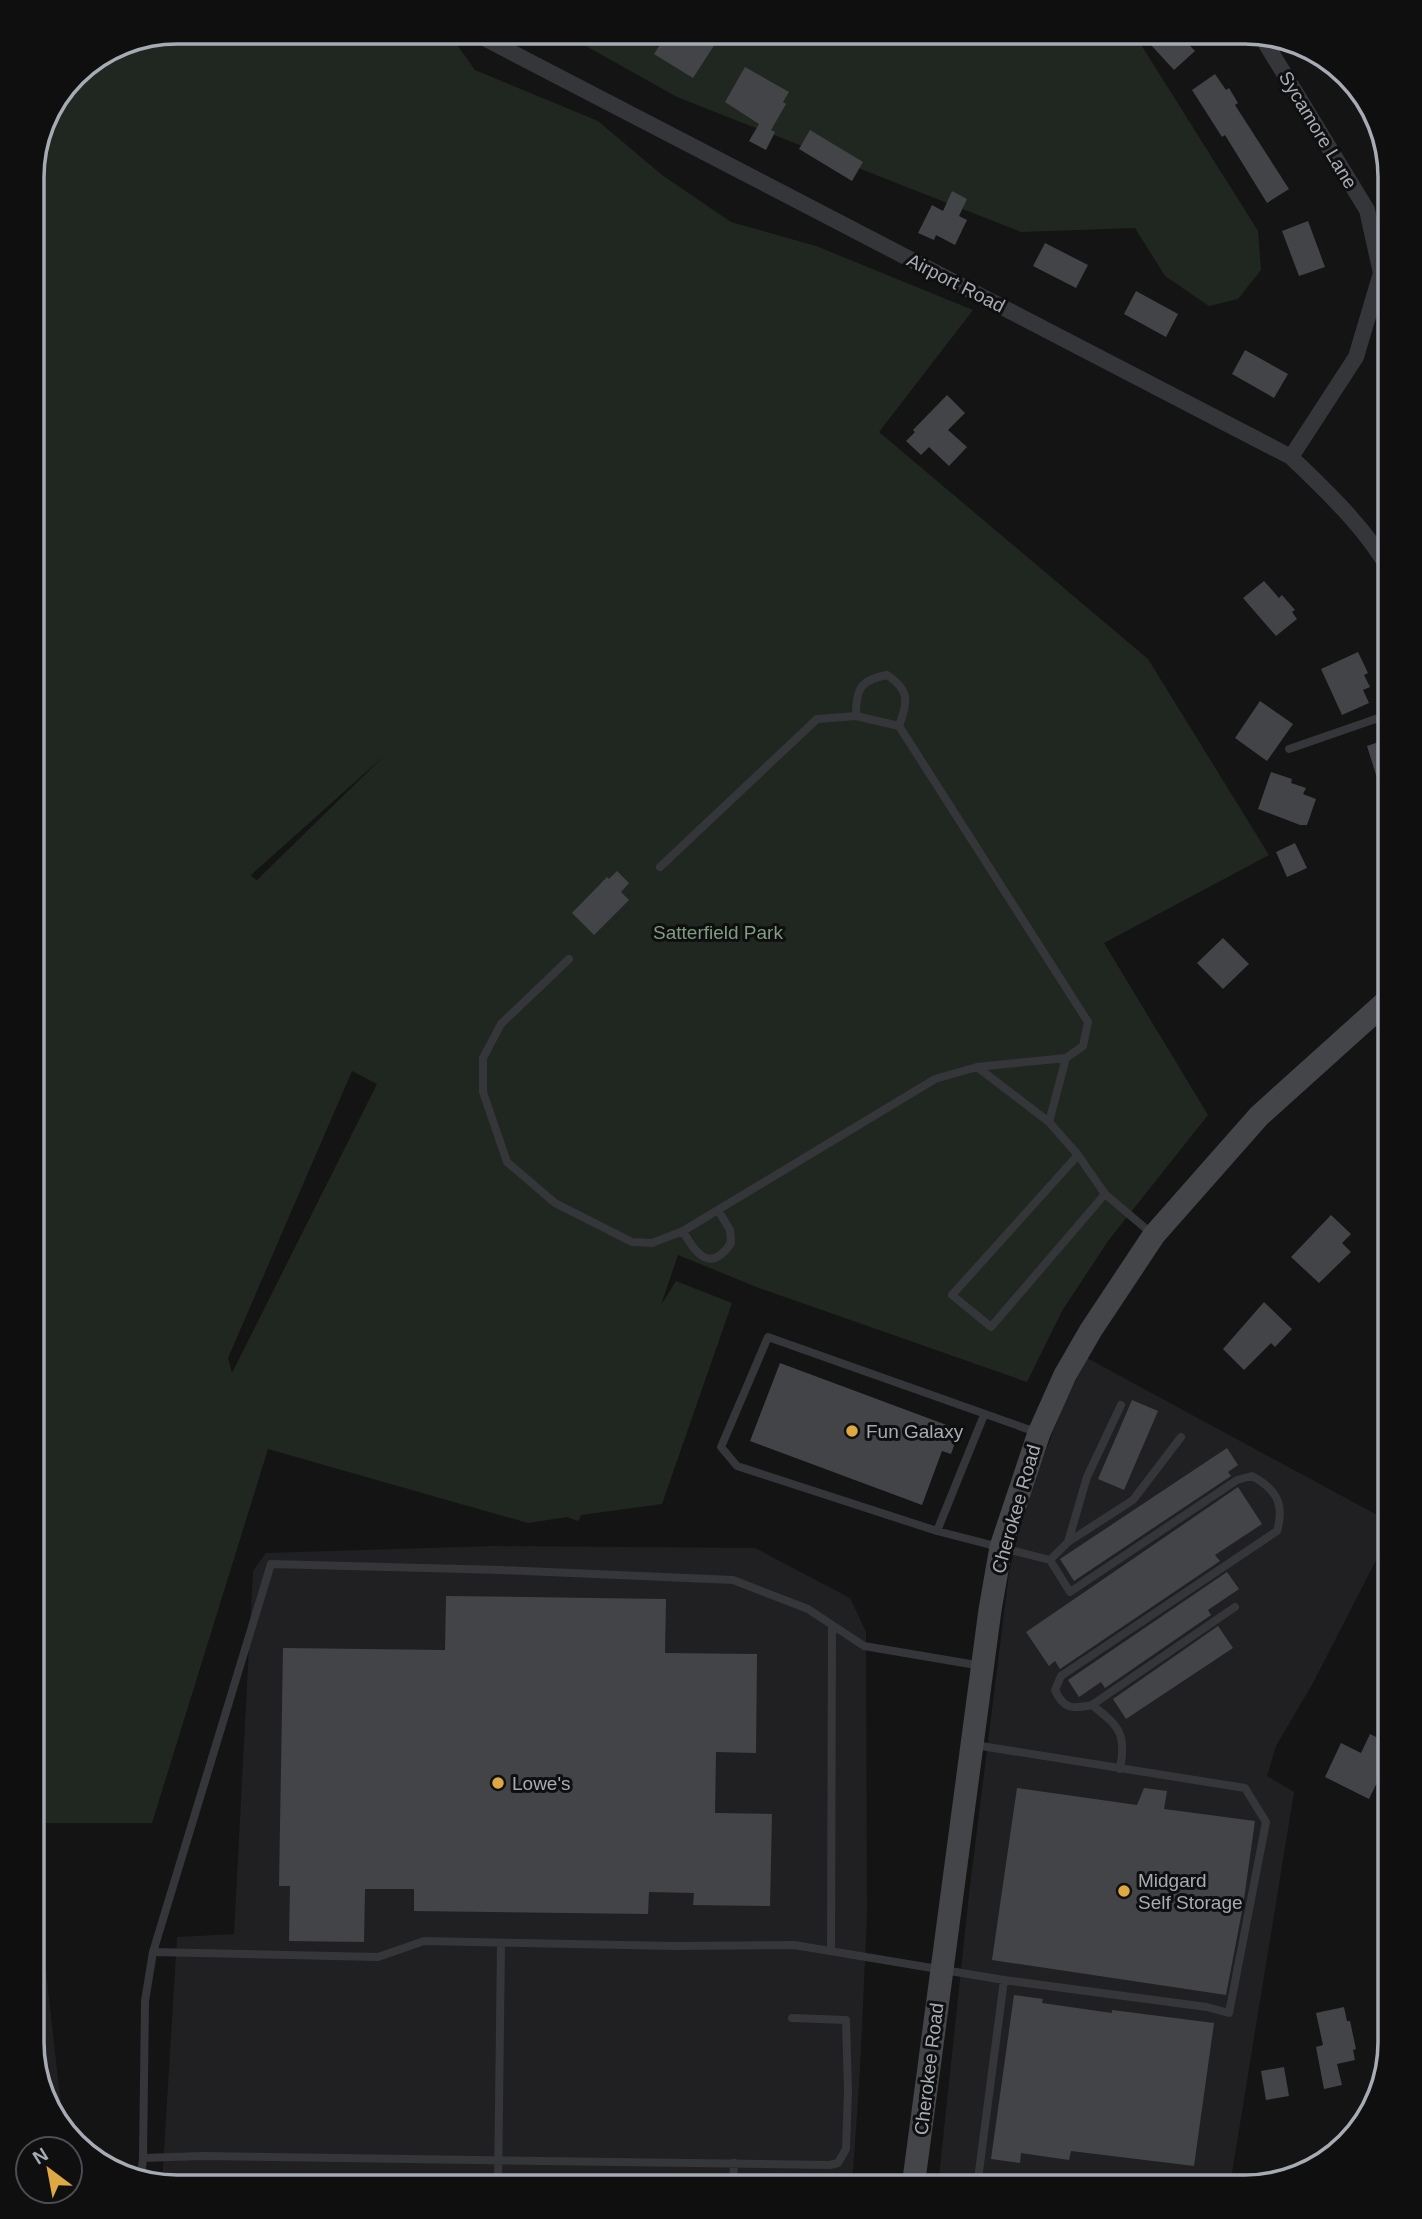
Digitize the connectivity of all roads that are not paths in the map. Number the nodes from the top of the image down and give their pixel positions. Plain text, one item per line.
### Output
1 (498, 44) edge
2 (1267, 46) edge
3 (1378, 260) edge
4 (1378, 283) edge
5 (1291, 457) junction
6 (1378, 548) edge
7 (856, 716) junction
8 (1378, 718) edge
9 (899, 726) junction
10 (1289, 749) dead end
11 (660, 867) dead end
12 (569, 959) dead end
13 (1378, 1010) edge
14 (1066, 1058) junction
15 (977, 1067) junction
16 (1049, 1122) junction
17 (1078, 1155) junction
18 (1105, 1194) junction
19 (718, 1210) junction
20 (683, 1231) junction
21 (1154, 1235) junction
22 (1121, 1405) dead end
23 (984, 1415) junction
24 (1039, 1433) junction
25 (1181, 1437) dead end
26 (937, 1531) junction
27 (1068, 1542) junction
28 (1001, 1547) junction
29 (1050, 1560) junction
30 (1235, 1607) dead end
31 (832, 1625) junction
32 (982, 1666) junction
33 (1092, 1705) junction
34 (972, 1744) junction
35 (1120, 1769) junction
36 (501, 1944) junction
37 (831, 1951) junction
38 (153, 1952) junction
39 (942, 1970) junction
40 (1004, 1980) junction
41 (792, 2018) dead end
42 (143, 2158) junction
43 (498, 2160) junction
44 (734, 2163) junction
45 (142, 2170) edge
46 (498, 2175) edge
47 (734, 2175) edge
48 (915, 2175) edge
49 (979, 2175) edge

1 - 5 street, Airport Road
2 - 3 street, Sycamore Lane
4 - 5 street, Sycamore Lane
5 - 6 street, Airport Road
7 - 9 lane
7 - 9 lane
7 - 11 lane
8 - 10 lane
9 - 14 lane
12 - 20 lane
13 - 21 main road, Cherokee Road
14 - 15 lane
14 - 16 lane
15 - 16 lane
15 - 19 lane
16 - 17 lane
17 - 18 lane
17 - 18 lane
18 - 21 lane
19 - 20 lane
19 - 20 lane
21 - 24 main road, Cherokee Road
22 - 27 lane
23 - 24 lane
23 - 26 lane
23 - 26 lane
24 - 28 main road, Cherokee Road
25 - 27 lane
26 - 28 lane
27 - 29 lane
28 - 29 lane
28 - 32 main road, Cherokee Road
29 - 33 lane
30 - 33 lane
31 - 32 lane
31 - 37 lane
31 - 38 lane
32 - 34 main road, Cherokee Road
33 - 35 lane
34 - 35 lane
34 - 39 main road, Cherokee Road
35 - 40 lane
36 - 37 lane
36 - 38 lane
36 - 43 lane
37 - 39 lane
38 - 42 lane
39 - 40 lane
39 - 48 main road, Cherokee Road
40 - 49 lane
41 - 44 lane
42 - 43 lane
42 - 45 lane
43 - 44 lane
43 - 46 lane
44 - 47 lane

